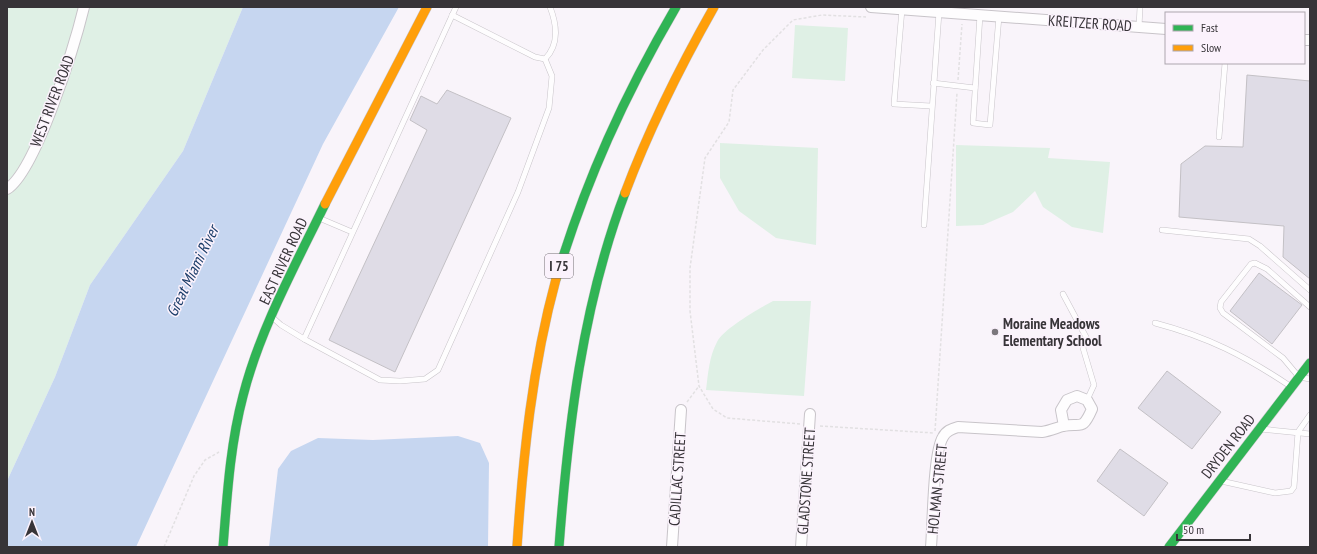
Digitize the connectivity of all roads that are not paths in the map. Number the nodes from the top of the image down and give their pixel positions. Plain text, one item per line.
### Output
1 (84, 7) edge
2 (428, 7) edge
3 (456, 7) edge
4 (550, 7) edge
5 (676, 7) edge
6 (714, 7) edge
7 (1140, 7) edge
8 (902, 9) junction
9 (943, 10) edge
10 (871, 12) edge
11 (1012, 12) edge
12 (452, 15) junction
13 (980, 15) junction
14 (999, 16) junction
15 (1139, 27) junction
16 (1165, 29) edge
17 (545, 59) junction
18 (1225, 64) edge
19 (933, 84) junction
20 (975, 88) junction
21 (931, 106) junction
22 (1219, 137) dead end
23 (7, 189) edge
24 (318, 217) junction
25 (924, 225) dead end
26 (1162, 230) dead end
27 (352, 232) junction
28 (1310, 290) edge
29 (1063, 294) dead end
30 (1310, 307) edge
31 (272, 317) junction
32 (1155, 323) dead end
33 (304, 339) junction
34 (1310, 363) edge
35 (1299, 377) junction
36 (1310, 379) edge
37 (1291, 386) junction
38 (1087, 400) junction
39 (681, 410) road end
40 (810, 414) dead end
41 (1310, 416) edge
42 (1064, 426) junction
43 (1258, 429) junction
44 (1298, 432) junction
45 (1310, 434) edge
46 (1218, 481) junction
47 (223, 547) edge
48 (517, 547) edge
49 (559, 547) edge
50 (672, 547) edge
51 (801, 547) edge
52 (931, 547) edge
53 (1169, 547) edge

1 - 23 street, WEST RIVER ROAD
2 - 24 main road, EAST RIVER ROAD
3 - 12 lane
4 - 17 lane
5 - 48 main road, I 75
6 - 49 main road
7 - 15 lane
8 - 9 street, KREITZER ROAD
8 - 10 street, KREITZER ROAD
8 - 21 lane
9 - 13 street, KREITZER ROAD
9 - 19 lane
11 - 14 street, KREITZER ROAD
11 - 15 street, KREITZER ROAD
12 - 17 lane
12 - 27 lane
13 - 14 street, KREITZER ROAD
13 - 20 lane
14 - 20 lane
15 - 16 street, KREITZER ROAD
17 - 33 lane
18 - 22 lane
19 - 20 lane
19 - 21 lane
21 - 25 lane
24 - 27 lane
24 - 31 main road, EAST RIVER ROAD
26 - 28 lane
27 - 33 lane
29 - 38 lane
30 - 35 lane
31 - 33 lane
31 - 47 main road, EAST RIVER ROAD
32 - 37 lane
34 - 35 main road, DRYDEN ROAD
35 - 36 lane
35 - 37 main road, DRYDEN ROAD
37 - 43 main road, DRYDEN ROAD
38 - 42 street, HOLMAN STREET
38 - 42 street
39 - 50 street, CADILLAC STREET
40 - 51 street, GLADSTONE STREET
41 - 44 lane
42 - 52 street, HOLMAN STREET
43 - 44 lane
43 - 46 main road, DRYDEN ROAD
44 - 45 lane
44 - 46 lane
46 - 53 main road, DRYDEN ROAD

